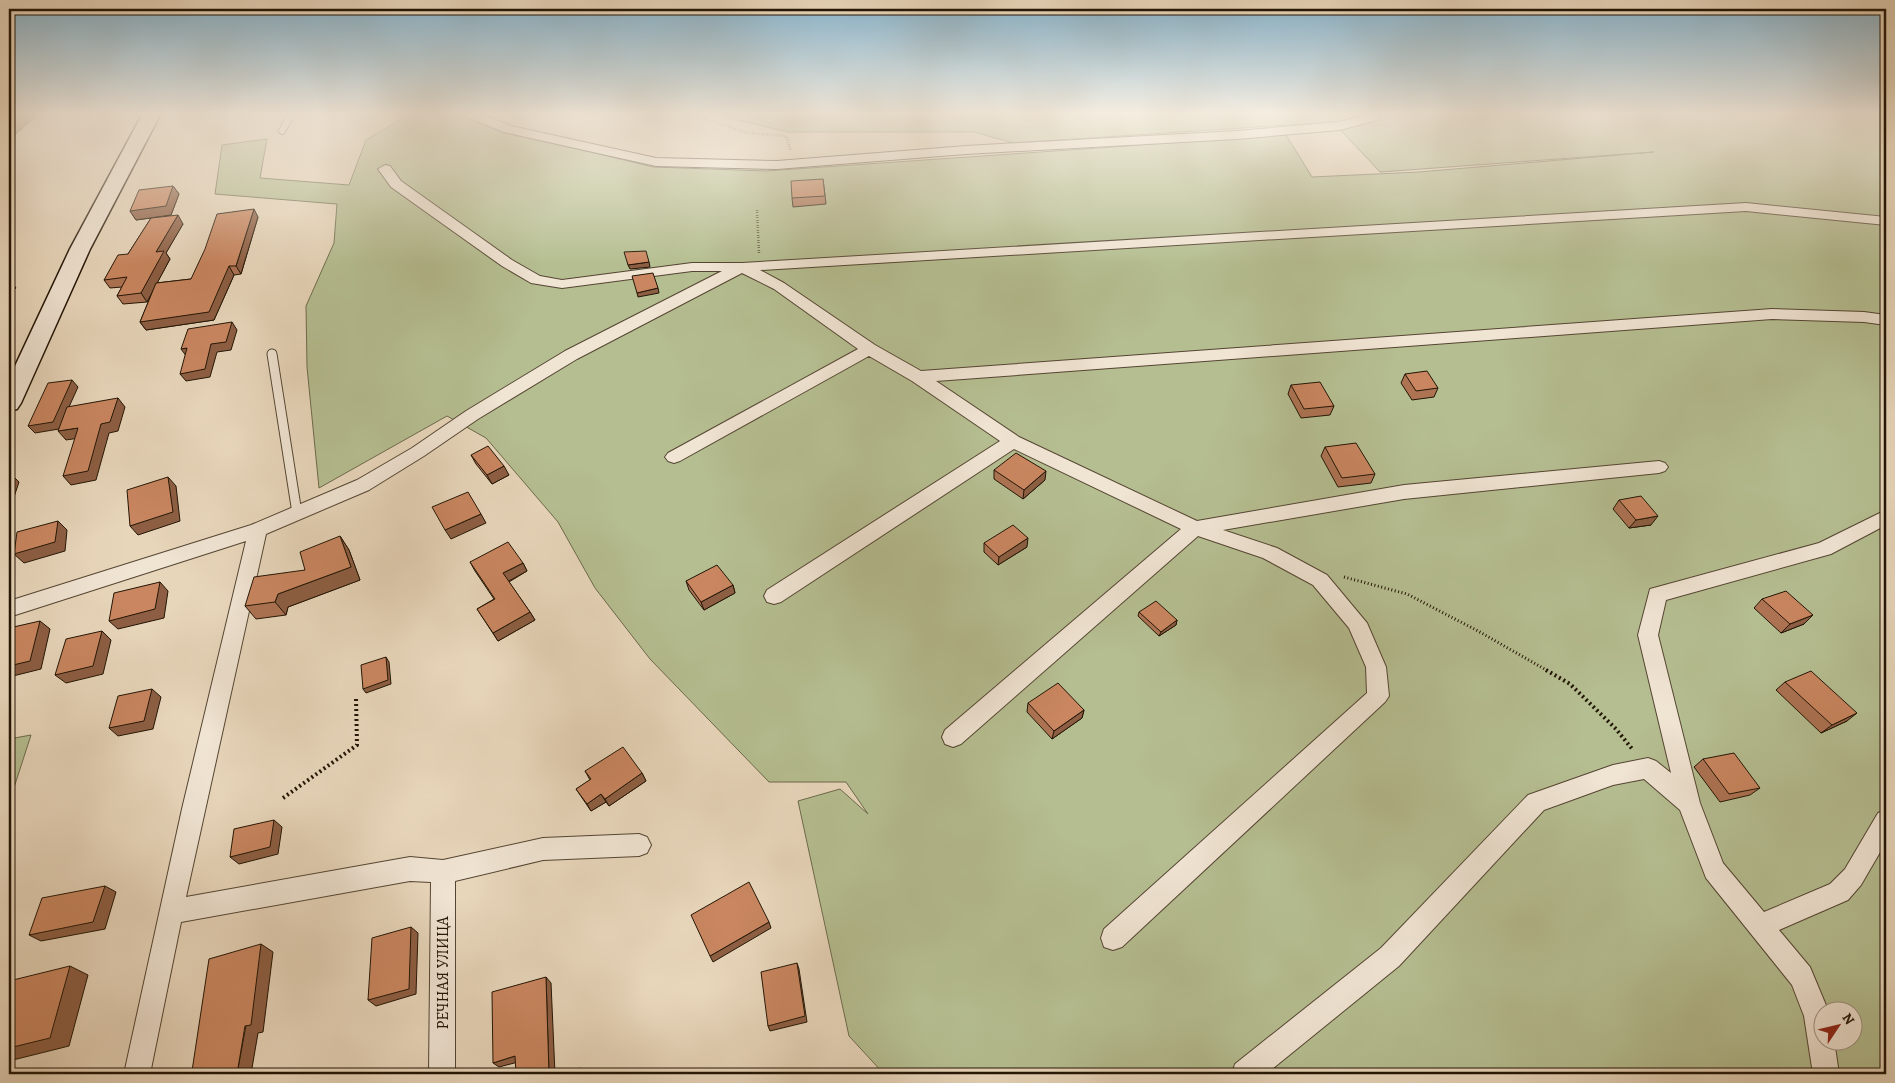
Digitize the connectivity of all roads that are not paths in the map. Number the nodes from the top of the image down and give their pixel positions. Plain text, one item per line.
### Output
1 (125, 164) edge
2 (718, 164) edge
3 (800, 164) edge
4 (385, 169) dead end
5 (1886, 222) edge
6 (750, 267) junction
7 (1886, 320) edge
8 (869, 350) junction
9 (272, 353) dead end
10 (918, 377) junction
11 (9, 403) edge
12 (1013, 441) junction
13 (674, 457) dead end
14 (1659, 467) dead end
15 (297, 513) junction
16 (1886, 517) edge
17 (1195, 528) junction
18 (258, 530) junction
19 (774, 596) dead end
20 (9, 610) edge
21 (953, 737) dead end
22 (1689, 803) junction
23 (1886, 821) edge
24 (639, 846) dead end
25 (443, 872) junction
26 (171, 912) junction
27 (1760, 926) junction
28 (1113, 938) dead end
29 (136, 1074) edge
30 (442, 1074) edge
31 (1246, 1074) edge
32 (1826, 1074) edge

1 - 11 street
2 - 3 street
4 - 6 street
5 - 6 street
6 - 8 street
6 - 15 street
7 - 10 street
8 - 10 street
8 - 13 street
9 - 15 lane
10 - 12 street
12 - 17 street
12 - 19 street
14 - 17 street
15 - 18 street
16 - 22 street
17 - 21 street
17 - 28 street
18 - 20 street
18 - 26 street
22 - 27 street
22 - 31 street
23 - 27 street
24 - 25 street
25 - 26 street
25 - 30 street, РЕЧНАЯ УЛИЦА
26 - 29 street
27 - 32 street

